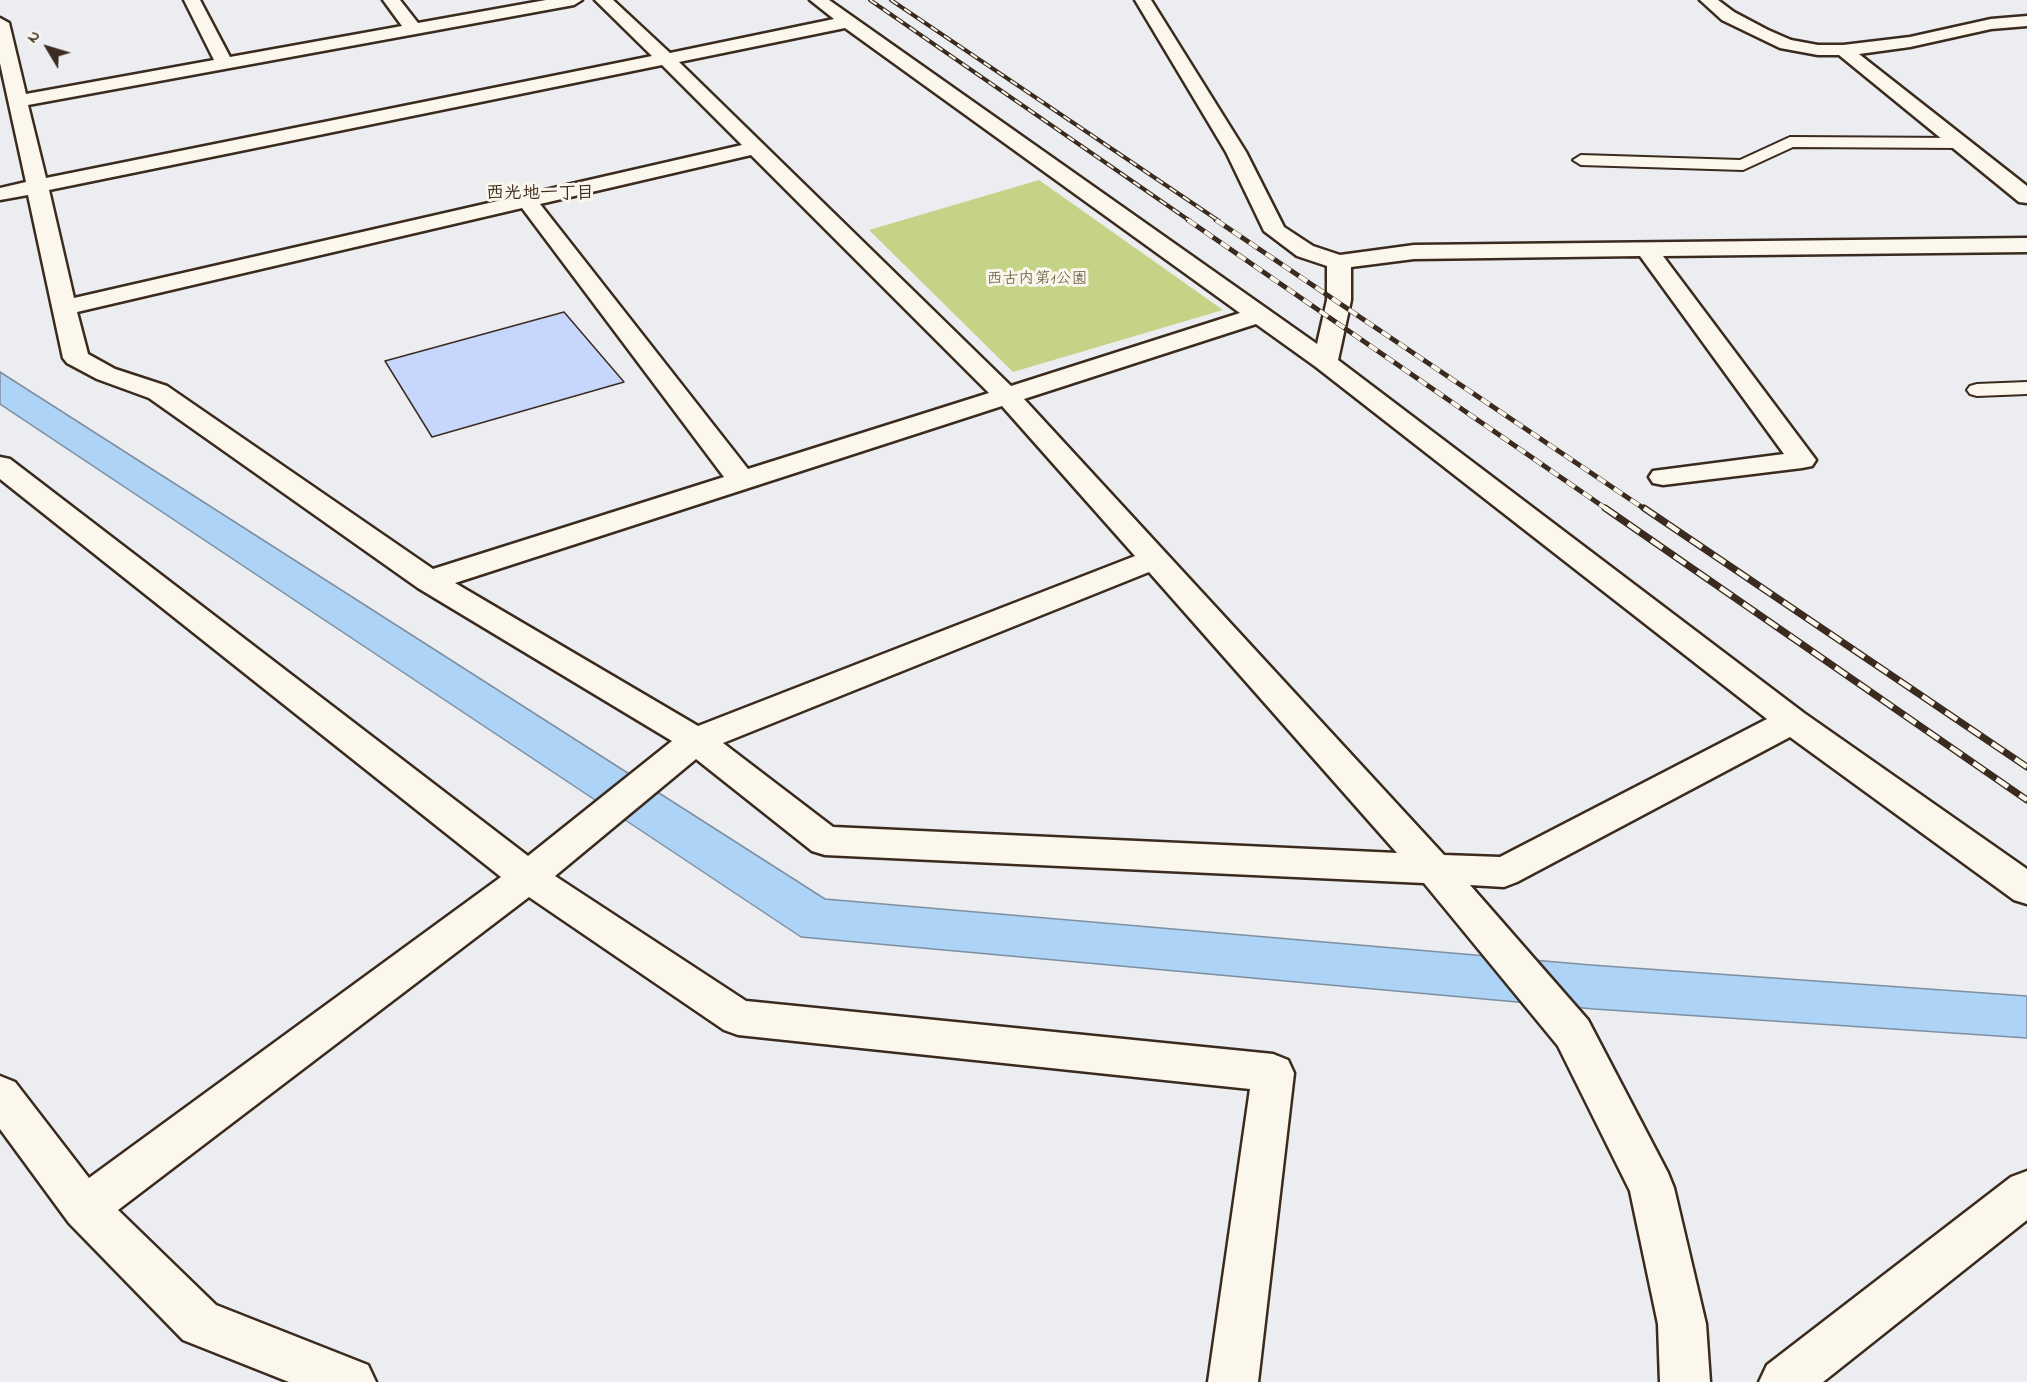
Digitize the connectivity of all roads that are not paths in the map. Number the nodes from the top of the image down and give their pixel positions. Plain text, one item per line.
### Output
1 (192, 0) edge
2 (392, 0) edge
3 (574, 0) edge
4 (603, 0) edge
5 (818, 0) edge
6 (1143, 0) edge
7 (1708, 0) edge
8 (2027, 21) edge
9 (848, 22) junction
10 (0, 23) edge
11 (414, 30) junction
12 (1843, 50) junction
13 (666, 59) junction
14 (225, 64) junction
15 (18, 101) junction
16 (1959, 143) junction
17 (755, 148) junction
18 (1581, 160) dead end
19 (38, 186) junction
20 (0, 194) edge
21 (2027, 197) edge
22 (527, 201) junction
23 (2027, 245) edge
24 (1645, 248) junction
25 (1339, 262) junction
26 (66, 307) junction
27 (1258, 315) junction
28 (1325, 362) junction
29 (2027, 387) edge
30 (1977, 390) dead end
31 (1006, 395) junction
32 (0, 465) edge
33 (1663, 477) dead end
34 (742, 481) junction
35 (1155, 559) junction
36 (429, 580) junction
37 (1792, 721) junction
38 (696, 740) junction
39 (1434, 870) junction
40 (528, 877) junction
41 (2027, 889) edge
42 (0, 1095) edge
43 (2027, 1192) edge
44 (85, 1208) junction
45 (351, 1382) edge
46 (1233, 1382) edge
47 (1685, 1382) edge
48 (1784, 1382) edge

1 - 14 street
2 - 11 street
3 - 11 street
4 - 13 street
5 - 9 street
6 - 25 street
7 - 12 street
8 - 12 street
9 - 13 street
9 - 27 street
10 - 15 street
11 - 14 street
12 - 16 street
13 - 17 street
13 - 19 street
14 - 15 street
15 - 19 street
16 - 18 lane
16 - 21 street
17 - 22 street
17 - 31 street
19 - 20 street
19 - 26 street
22 - 26 street
22 - 34 street
23 - 24 street
24 - 25 street
24 - 33 street
25 - 28 street
26 - 36 street
27 - 28 street
27 - 31 street
28 - 37 street
29 - 30 lane
31 - 34 street
31 - 35 street
32 - 40 street
34 - 36 street
35 - 38 street
35 - 39 street
36 - 38 street
37 - 39 street
37 - 41 street
38 - 39 street
38 - 40 street
39 - 47 street
40 - 44 street
40 - 46 street
42 - 44 street
43 - 48 street
44 - 45 street

